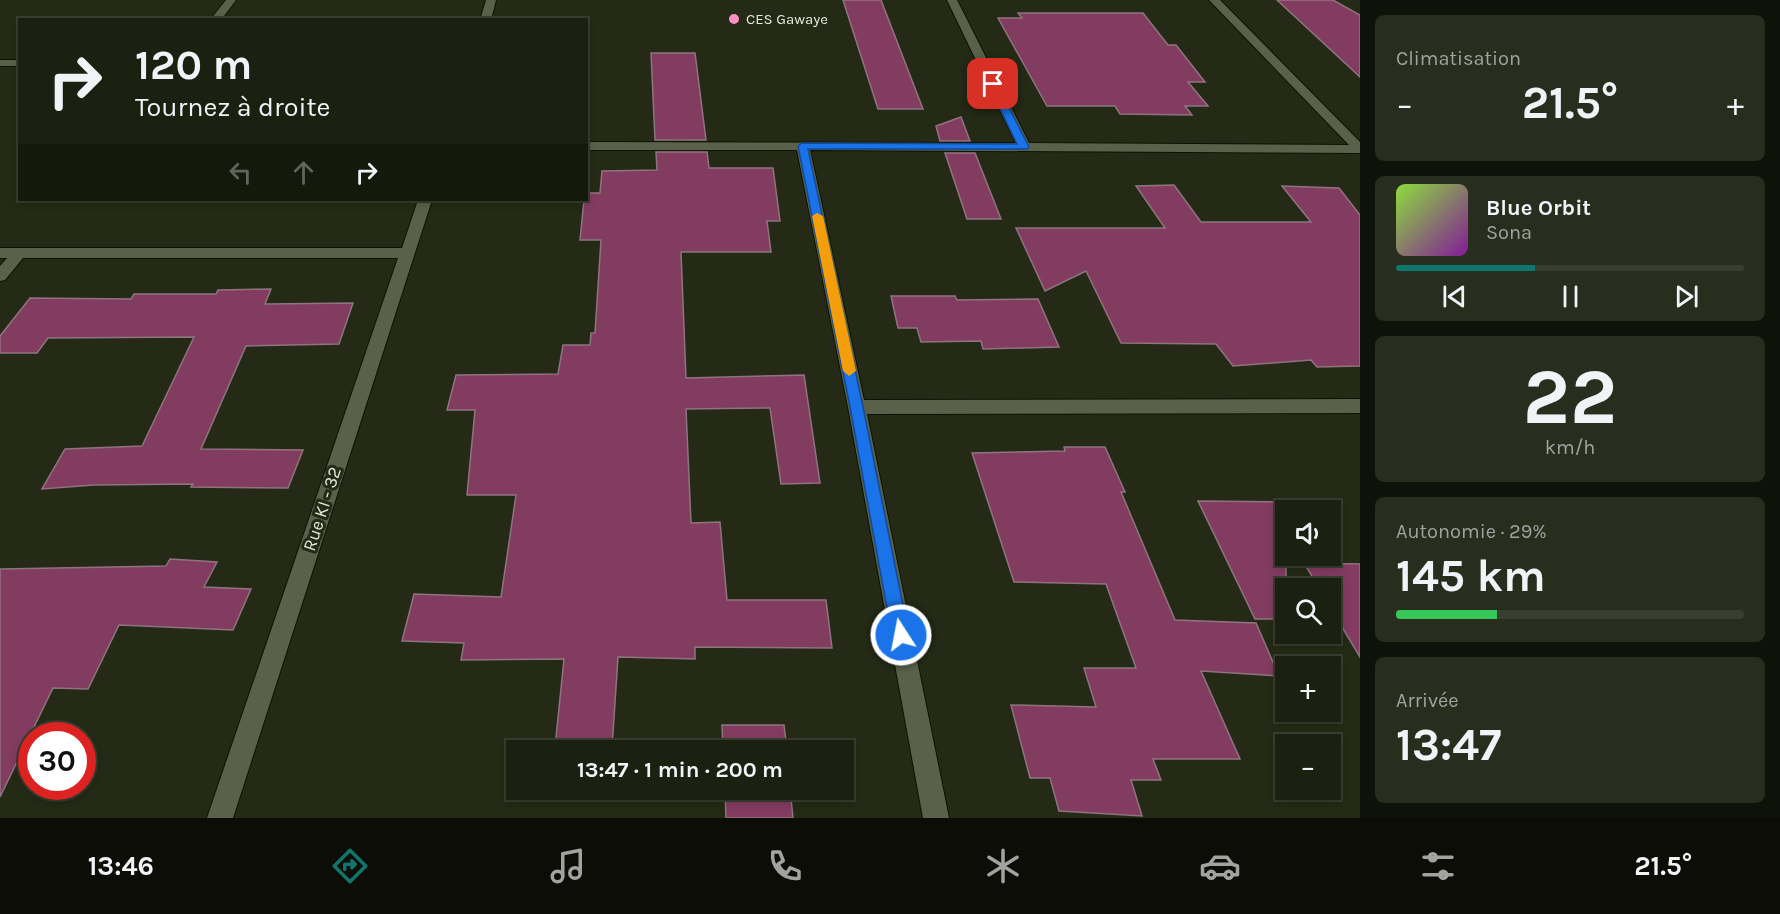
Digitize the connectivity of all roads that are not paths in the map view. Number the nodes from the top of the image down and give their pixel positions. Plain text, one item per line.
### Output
1 (231, 0) edge
2 (491, 0) edge
3 (952, 0) edge
4 (1214, 0) edge
5 (217, 18) edge
6 (486, 18) edge
7 (0, 63) edge
8 (18, 63) edge
9 (588, 146) edge
10 (802, 146) junction
11 (1024, 147) junction
12 (1360, 149) edge
13 (425, 201) edge
14 (0, 253) edge
15 (19, 253) junction
16 (408, 253) junction
17 (0, 276) edge
18 (1360, 406) edge
19 (857, 407) junction
20 (220, 818) edge
21 (936, 818) edge

1 - 5 street
2 - 6 street
3 - 11 street
4 - 12 street
7 - 8 street
9 - 10 street
10 - 11 street
10 - 19 street
11 - 12 street
13 - 16 street, Rue KI - 32
14 - 15 street
15 - 16 street
15 - 17 street
16 - 20 street, Rue KI - 32
18 - 19 street
19 - 21 street

